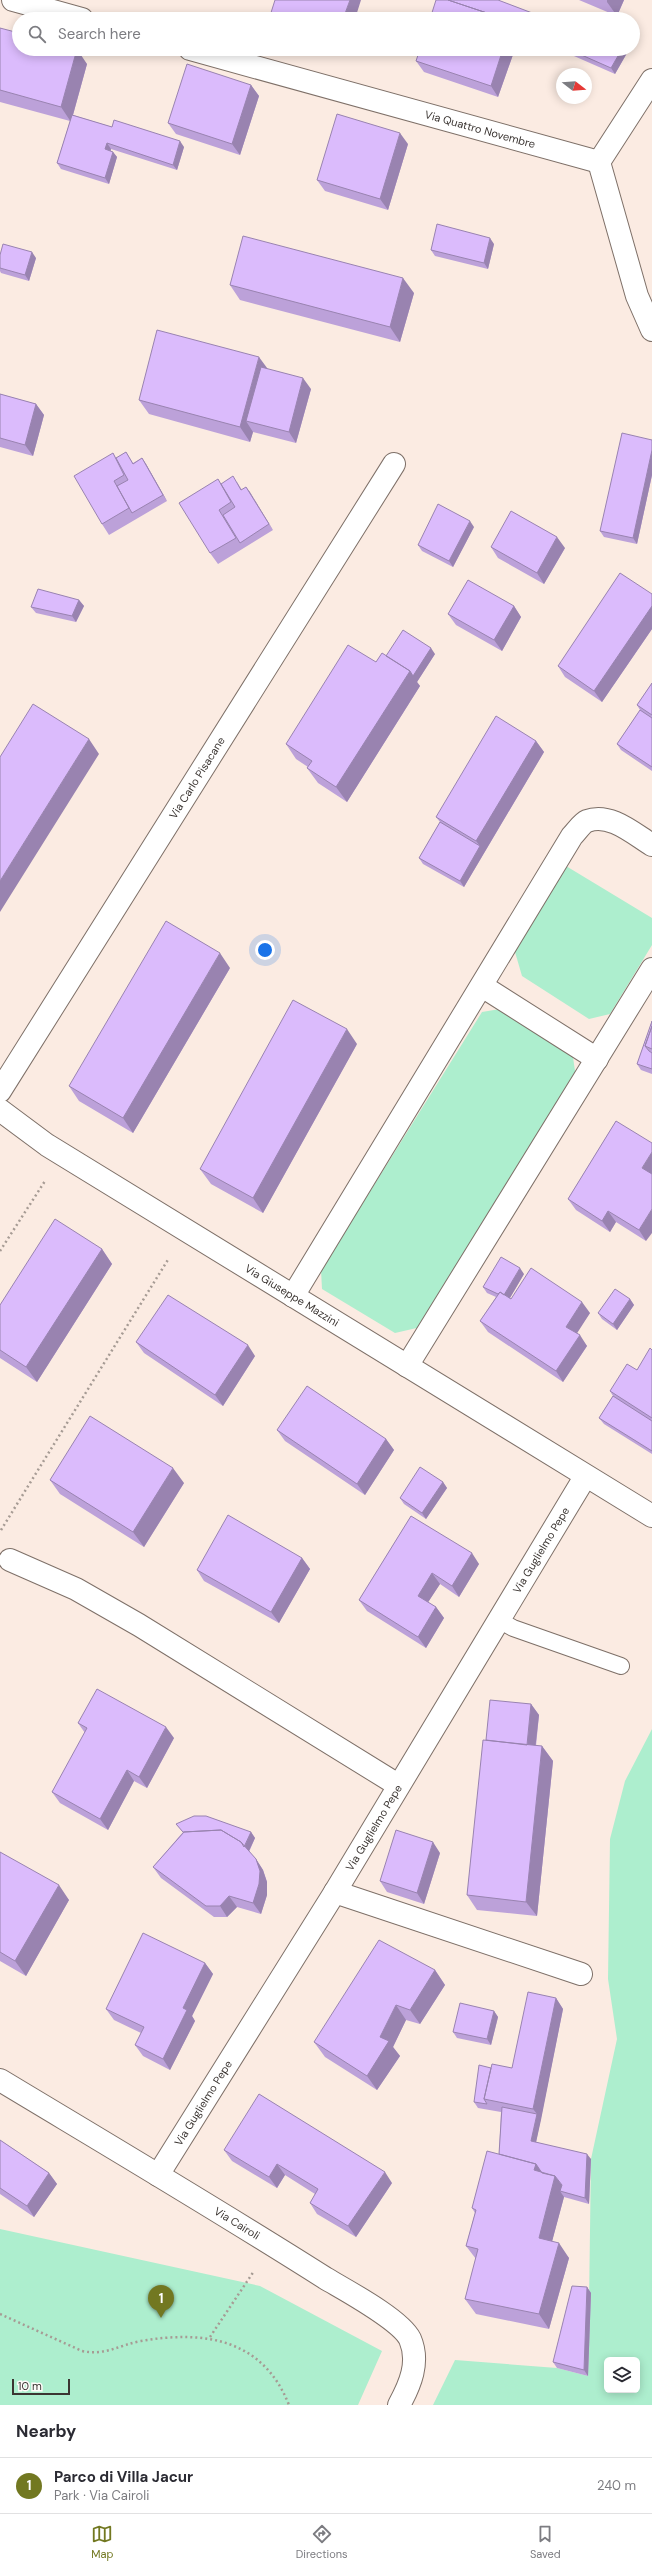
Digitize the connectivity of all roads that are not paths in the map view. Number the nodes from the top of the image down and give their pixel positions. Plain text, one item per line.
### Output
1 (13, 0) edge
2 (57, 12) edge
3 (215, 56) edge
4 (652, 80) edge
5 (599, 162) junction
6 (652, 330) edge
7 (394, 464) dead end
8 (652, 845) edge
9 (652, 969) edge
10 (482, 986) junction
11 (597, 1059) junction
12 (0, 1091) edge
13 (0, 1110) edge
14 (293, 1296) junction
15 (407, 1366) junction
16 (585, 1477) junction
17 (652, 1516) edge
18 (10, 1560) dead end
19 (499, 1620) junction
20 (622, 1666) dead end
21 (398, 1785) junction
22 (334, 1892) junction
23 (581, 1974) dead end
24 (0, 2080) edge
25 (158, 2175) junction
26 (399, 2405) edge

1 - 2 street
3 - 5 street, Via Quattro Novembre
4 - 5 street
5 - 6 street
7 - 12 street, Via Carlo Pisacane
8 - 10 street
9 - 11 street
10 - 11 street
10 - 14 street
11 - 15 street
13 - 14 street, Via Giuseppe Mazzini
14 - 15 street, Via Giuseppe Mazzini
15 - 16 street, Via Giuseppe Mazzini
16 - 17 street, Via Giuseppe Mazzini
16 - 19 street, Via Guglielmo Pepe
18 - 21 street
19 - 20 lane
19 - 21 street, Via Guglielmo Pepe
21 - 22 street, Via Guglielmo Pepe
22 - 23 street
22 - 25 street, Via Guglielmo Pepe
24 - 25 street, Via Cairoli
25 - 26 street, Via Cairoli

